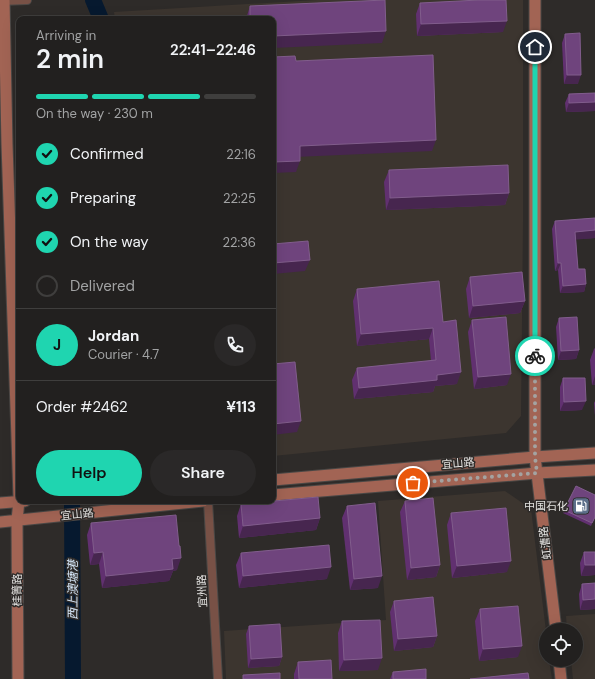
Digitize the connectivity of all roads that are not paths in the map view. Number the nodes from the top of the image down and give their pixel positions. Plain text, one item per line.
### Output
1 (27, 0) edge
2 (535, 0) edge
3 (3, 1) edge
4 (16, 410) edge
5 (595, 453) edge
6 (535, 457) junction
7 (595, 470) edge
8 (537, 473) junction
9 (276, 480) edge
10 (276, 495) edge
11 (16, 501) edge
12 (0, 503) edge
13 (19, 504) edge
14 (174, 504) edge
15 (208, 504) edge
16 (17, 520) junction
17 (0, 522) edge
18 (555, 623) edge
19 (560, 667) edge
20 (18, 679) edge
21 (218, 679) edge
22 (561, 679) edge

1 - 3 street
2 - 6 main road, 虹漕路
3 - 4 main road
5 - 6 main road, 宜山路
6 - 8 main road, 虹漕路
6 - 9 main road, 宜山路
7 - 8 main road, 宜山路
8 - 10 main road, 宜山路
8 - 18 main road, 虹漕路
11 - 12 main road
13 - 16 main road, 桂箐路
14 - 16 main road, 宜山路
15 - 21 street, 宜州路
16 - 17 main road, 宜山路
16 - 20 main road, 桂箐路
19 - 22 main road

